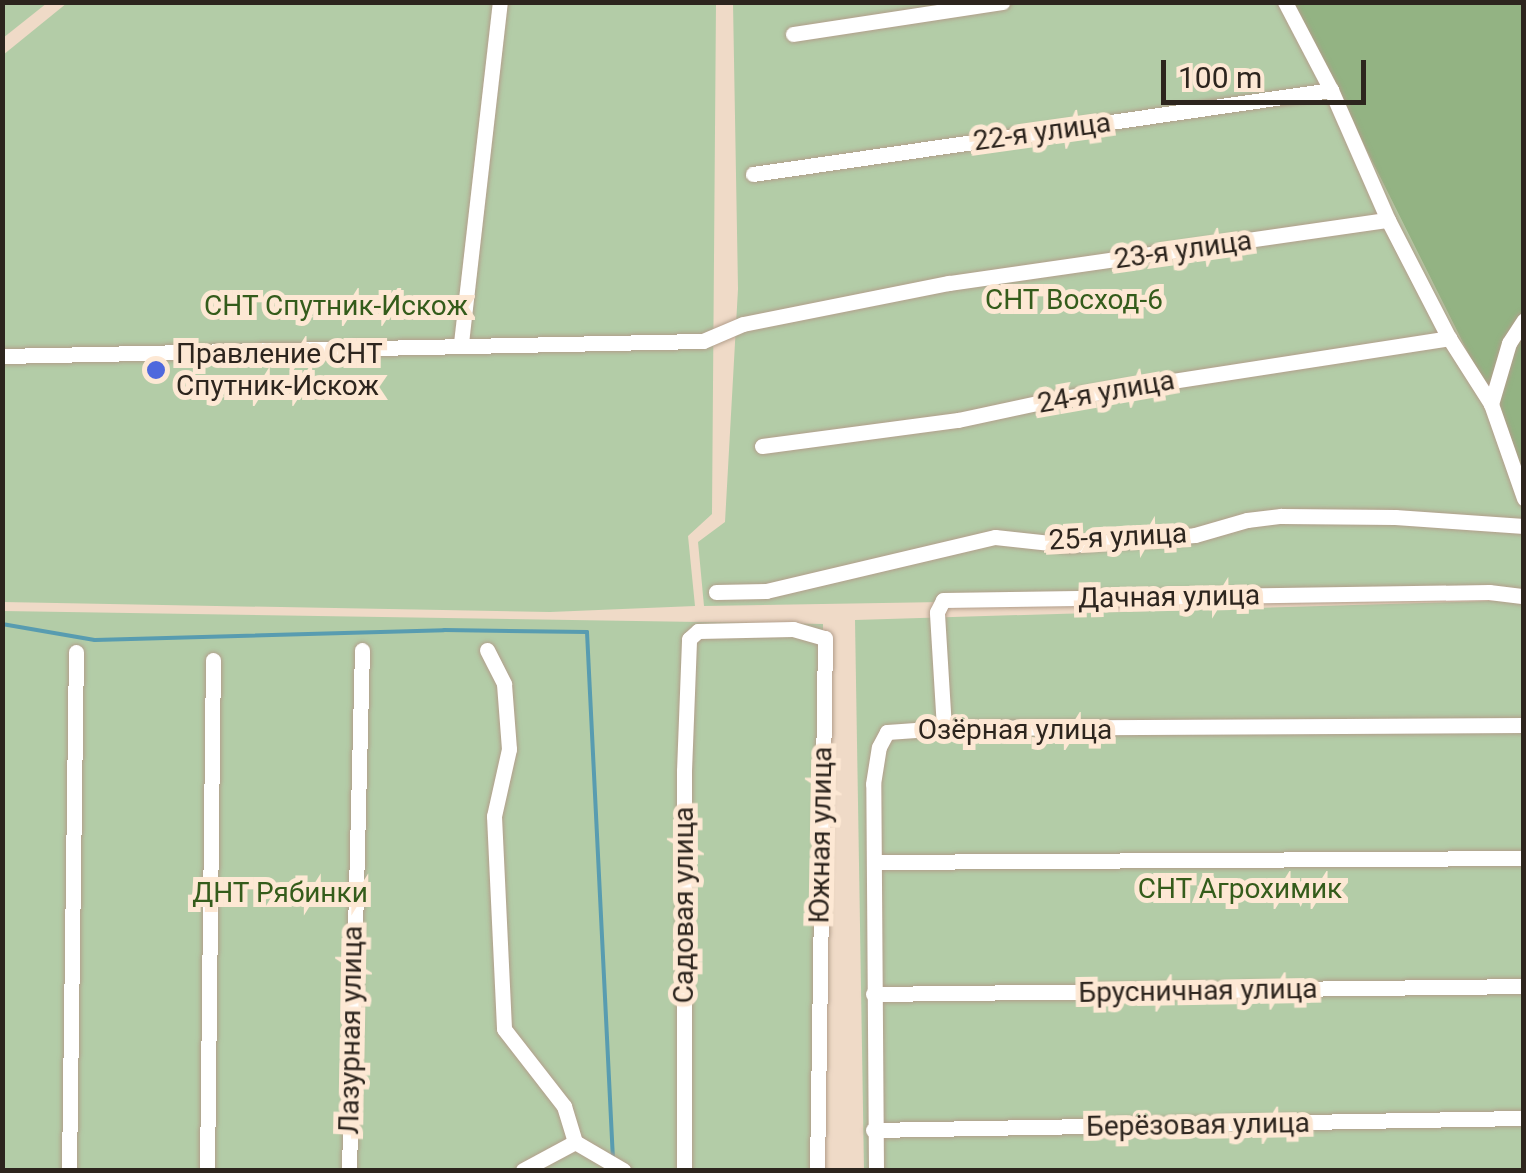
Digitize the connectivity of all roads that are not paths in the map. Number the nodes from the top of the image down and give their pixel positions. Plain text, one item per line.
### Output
1 (500, 2) edge
2 (1003, 2) edge
3 (1285, 2) edge
4 (793, 34) dead end
5 (1331, 90) junction
6 (753, 174) dead end
7 (1388, 220) junction
8 (1524, 320) edge
9 (1449, 338) junction
10 (460, 343) junction
11 (2, 356) edge
12 (1491, 404) junction
13 (762, 446) dead end
14 (1524, 498) edge
15 (1524, 526) edge
16 (716, 592) dead end
17 (1524, 596) edge
18 (690, 639) joint
19 (362, 650) dead end
20 (487, 650) dead end
21 (76, 652) dead end
22 (213, 660) dead end
23 (1524, 725) edge
24 (944, 728) junction
25 (1524, 858) edge
26 (875, 862) junction
27 (1524, 986) edge
28 (873, 994) junction
29 (1524, 1118) edge
30 (873, 1130) junction
31 (574, 1142) junction
32 (542, 1166) edge
33 (69, 1170) edge
34 (207, 1170) edge
35 (349, 1170) edge
36 (523, 1170) edge
37 (623, 1170) edge
38 (684, 1170) edge
39 (817, 1170) edge
40 (876, 1170) edge

1 - 10 street
2 - 4 street
3 - 5 street
5 - 6 street, 22-я улица
5 - 7 street
7 - 9 street
7 - 10 street, 23-я улица
8 - 12 street
9 - 12 street
9 - 13 street, 24-я улица
10 - 11 street, 23-я улица
12 - 14 street
15 - 16 street, 25-я улица
17 - 24 street, Дачная улица
18 - 38 street, Садовая улица
18 - 39 street, Южная улица
19 - 35 street, Лазурная улица
20 - 31 street
21 - 33 street
22 - 34 street
23 - 24 street, Озёрная улица
24 - 26 street, Озёрная улица
25 - 26 street
26 - 28 street, Озёрная улица
27 - 28 street, Брусничная улица
28 - 30 street, Озёрная улица
29 - 30 street, Берёзовая улица
30 - 40 street, Озёрная улица
31 - 32 street
31 - 37 street
32 - 36 street

